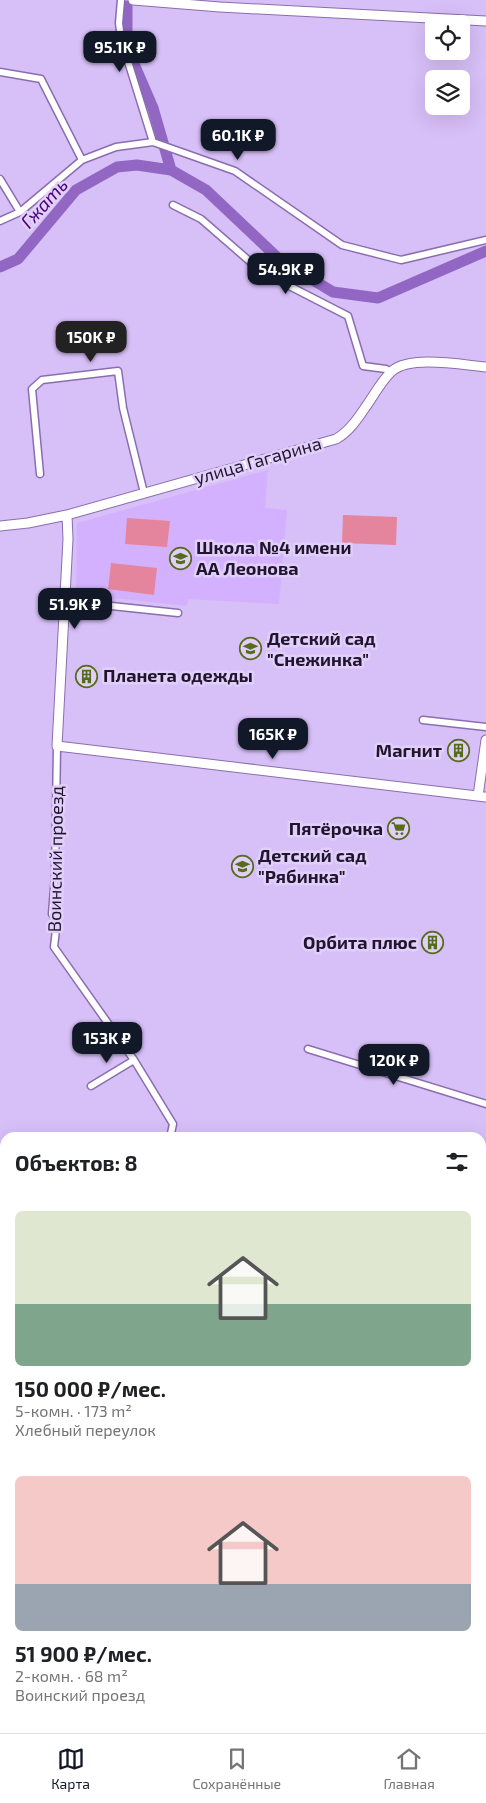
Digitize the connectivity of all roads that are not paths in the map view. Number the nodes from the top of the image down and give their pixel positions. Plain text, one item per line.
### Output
1 (121, 0) edge
2 (133, 0) edge
3 (172, 1) edge
4 (486, 21) edge
5 (0, 72) edge
6 (153, 142) junction
7 (82, 160) junction
8 (0, 179) edge
9 (173, 205) dead end
10 (20, 212) junction
11 (0, 221) edge
12 (486, 240) edge
13 (486, 367) edge
14 (391, 372) junction
15 (40, 474) dead end
16 (144, 492) junction
17 (67, 515) junction
18 (0, 526) edge
19 (64, 601) junction
20 (178, 613) dead end
21 (423, 720) dead end
22 (486, 727) edge
23 (486, 740) edge
24 (57, 746) junction
25 (482, 796) edge
26 (308, 1049) dead end
27 (134, 1060) junction
28 (91, 1086) dead end
29 (486, 1104) edge
30 (171, 1132) edge

1 - 6 street
2 - 3 main road
3 - 4 main road
5 - 7 street
6 - 7 street
6 - 12 street
7 - 10 street
8 - 10 street
9 - 14 street
10 - 11 street
13 - 14 main road
14 - 16 main road, улица Гагарина
15 - 16 street
16 - 17 main road, улица Гагарина
17 - 18 main road, улица Гагарина
17 - 19 main road, Воинский проезд
19 - 20 street
19 - 24 main road, Воинский проезд
21 - 22 street
23 - 25 main road
24 - 25 main road
24 - 27 street, Воинский проезд
26 - 29 street
27 - 28 street
27 - 30 street, Воинский проезд

